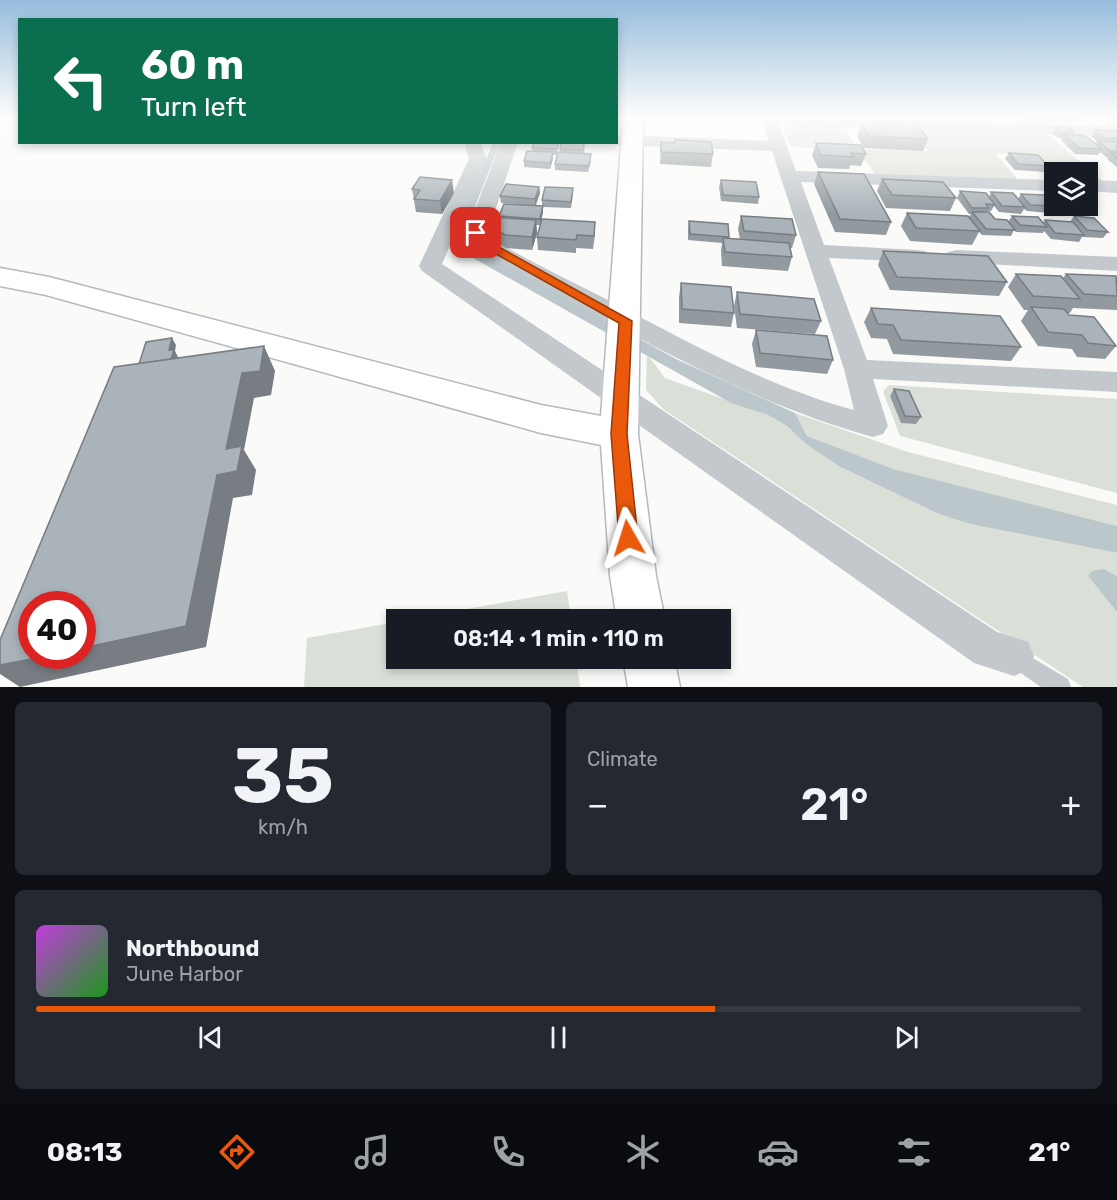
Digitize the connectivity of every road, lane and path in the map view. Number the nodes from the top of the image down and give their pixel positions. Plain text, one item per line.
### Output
1 (475, 150) edge
2 (507, 150) edge
3 (628, 150) edge
4 (779, 150) edge
5 (789, 176) junction
6 (1044, 185) edge
7 (1098, 186) edge
8 (1117, 187) edge
9 (815, 251) junction
10 (1117, 264) edge
11 (0, 277) edge
12 (625, 321) junction
13 (857, 369) junction
14 (1117, 382) edge
15 (621, 416) junction
16 (639, 609) edge
17 (1014, 657) joint
18 (650, 669) edge
19 (654, 687) edge
20 (1060, 687) edge

1 - 15 street
2 - 12 street
3 - 12 street
4 - 5 street
5 - 6 street
5 - 9 street
7 - 8 street
9 - 10 street
9 - 13 street
11 - 15 street
12 - 13 street
12 - 15 street
13 - 14 street
15 - 16 street
15 - 17 street
17 - 20 lane
18 - 19 street

